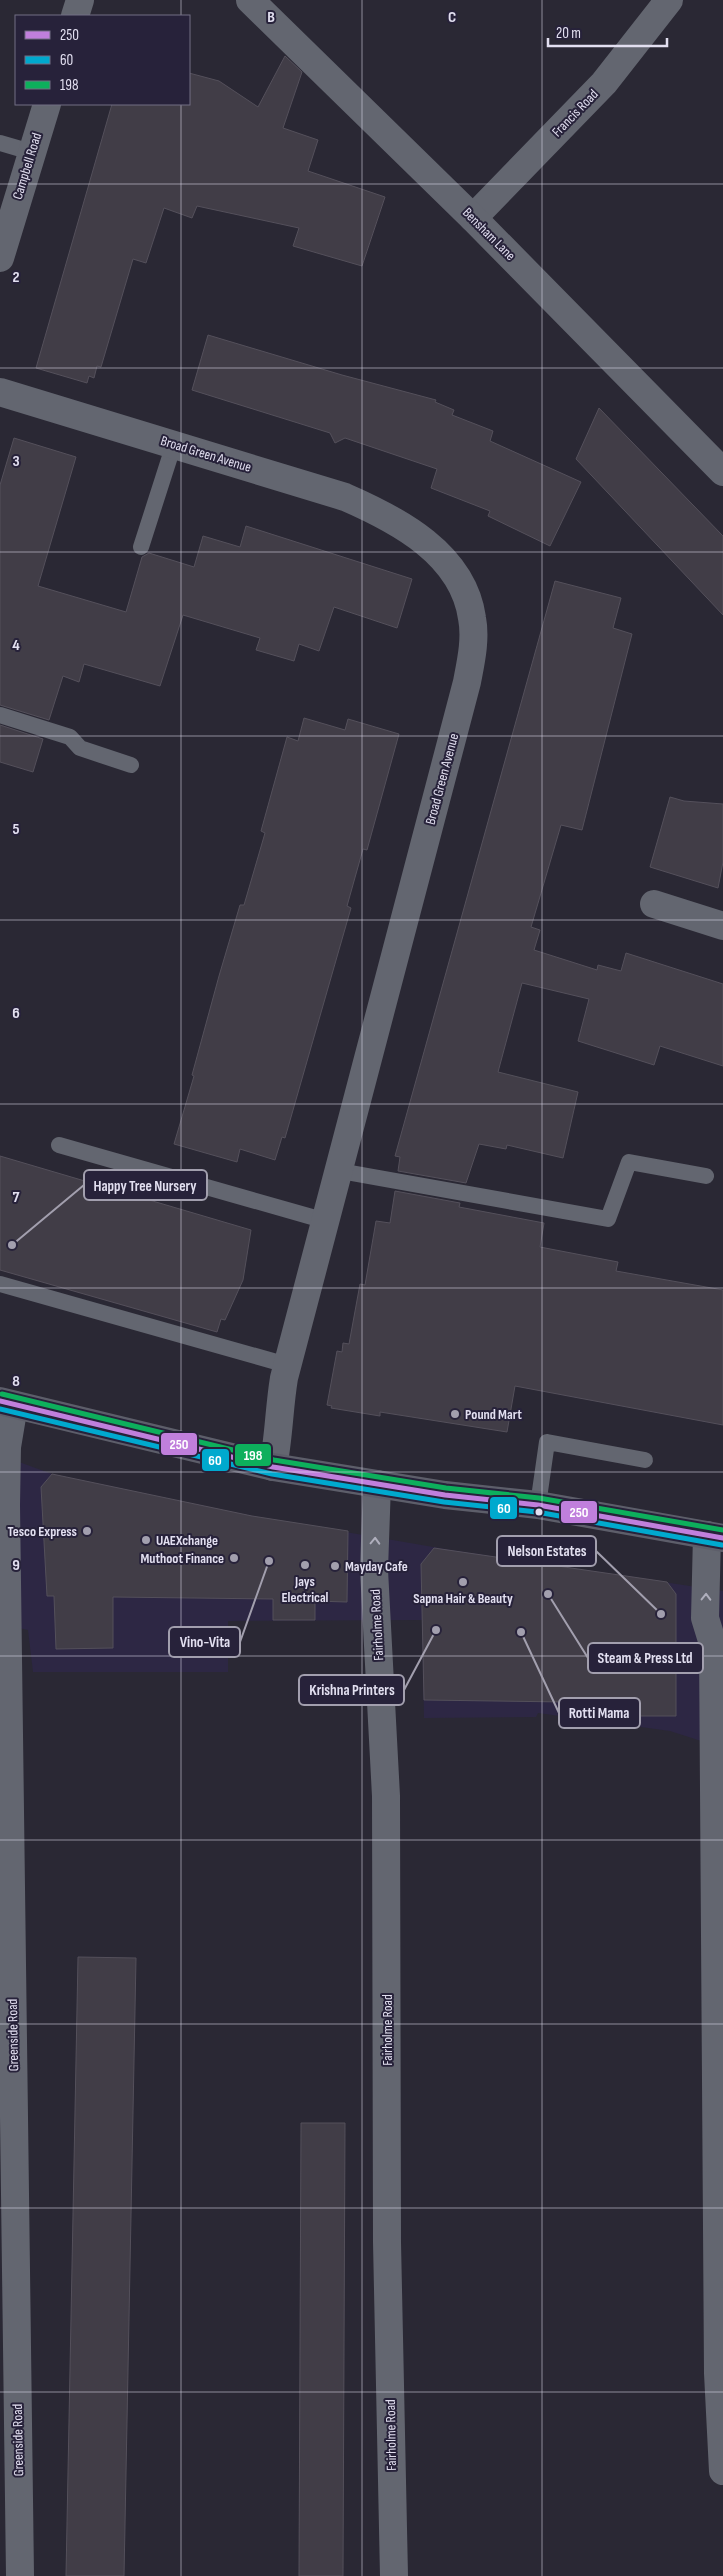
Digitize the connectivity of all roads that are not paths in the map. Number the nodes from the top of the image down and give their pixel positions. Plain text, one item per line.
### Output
1 (80, 0) edge
2 (250, 0) edge
3 (669, 0) edge
4 (75, 15) edge
5 (47, 105) edge
6 (0, 143) edge
7 (31, 152) junction
8 (473, 218) junction
9 (0, 258) edge
10 (0, 392) edge
11 (174, 444) junction
12 (723, 472) edge
13 (141, 547) dead end
14 (0, 715) edge
15 (130, 764) dead end
16 (654, 904) dead end
17 (723, 926) edge
18 (59, 1145) dead end
19 (340, 1171) junction
20 (706, 1176) dead end
21 (326, 1221) junction
22 (0, 1284) edge
23 (287, 1365) junction
24 (7, 1403) edge
25 (645, 1460) dead end
26 (273, 1467) junction
27 (377, 1484) junction
28 (538, 1504) junction
29 (715, 1537) edge
30 (723, 2472) edge
31 (20, 2576) edge
32 (394, 2576) edge

1 - 4 street
2 - 8 street, Bensham Lane
3 - 8 street, Francis Road
5 - 7 street, Campbell Road
6 - 7 lane
7 - 9 street, Campbell Road
8 - 12 street, Bensham Lane
10 - 11 street, Broad Green Avenue
11 - 13 lane
11 - 19 street, Broad Green Avenue
14 - 15 lane
16 - 17 street
18 - 21 lane
19 - 20 lane
19 - 21 street, Broad Green Avenue
21 - 23 street, Broad Green Avenue
22 - 23 lane
23 - 26 street, Broad Green Avenue
24 - 26 main road
24 - 31 street, Greenside Road
25 - 28 lane
26 - 27 main road
27 - 28 main road
32 -> 27 street, Fairholme Road
28 - 29 main road
30 -> 29 street

